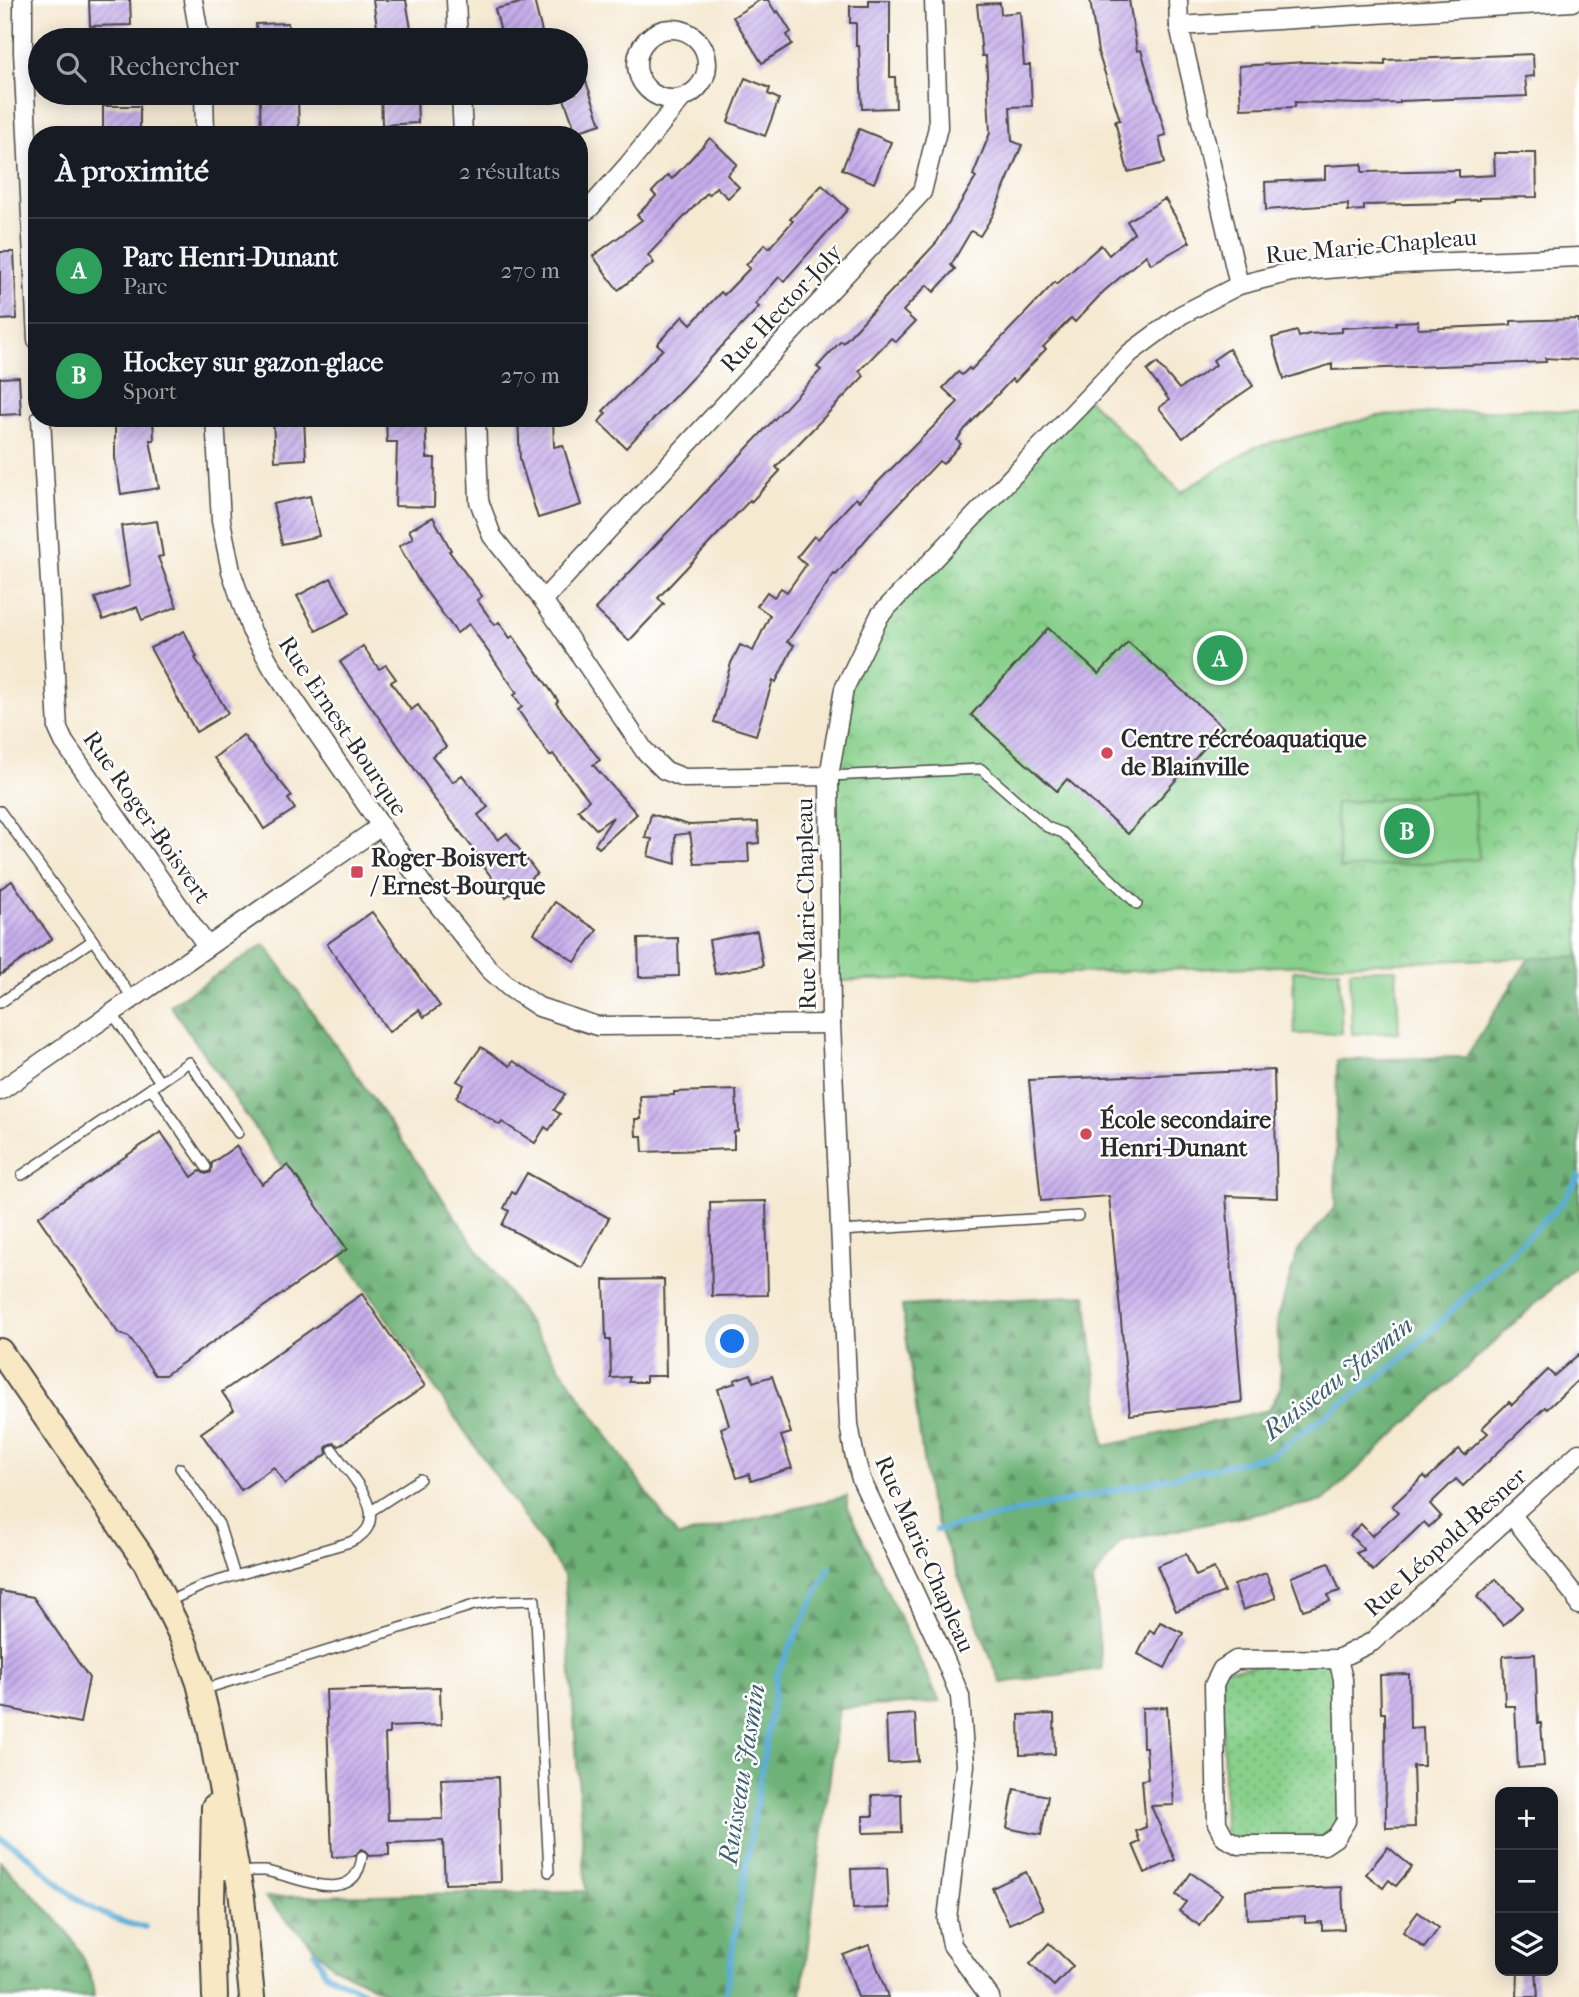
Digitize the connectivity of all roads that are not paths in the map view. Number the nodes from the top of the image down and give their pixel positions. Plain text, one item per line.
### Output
1 (23, 0) edge
2 (193, 0) edge
3 (456, 0) edge
4 (934, 0) edge
5 (1178, 0) edge
6 (1575, 0) edge
7 (1179, 26) junction
8 (198, 28) edge
9 (457, 28) edge
10 (682, 98) junction
11 (204, 105) edge
12 (462, 105) edge
13 (205, 126) edge
14 (463, 126) edge
15 (28, 163) edge
16 (588, 210) edge
17 (1579, 257) edge
18 (1239, 285) junction
19 (41, 427) edge
20 (216, 427) edge
21 (476, 427) edge
22 (543, 600) junction
23 (829, 776) junction
24 (0, 811) edge
25 (381, 826) junction
26 (1137, 904) dead end
27 (93, 940) junction
28 (207, 946) junction
29 (132, 998) junction
30 (0, 1003) edge
31 (111, 1013) junction
32 (831, 1024) junction
33 (160, 1082) junction
34 (151, 1088) junction
35 (0, 1091) edge
36 (238, 1133) dead end
37 (206, 1167) dead end
38 (22, 1175) dead end
39 (1078, 1216) dead end
40 (841, 1231) junction
41 (0, 1351) edge
42 (333, 1450) dead end
43 (1579, 1453) edge
44 (180, 1468) dead end
45 (419, 1479) dead end
46 (371, 1511) junction
47 (1511, 1514) junction
48 (235, 1576) junction
49 (167, 1602) junction
50 (1579, 1605) edge
51 (1338, 1659) junction
52 (200, 1690) junction
53 (362, 1856) dead end
54 (549, 1872) dead end
55 (225, 1875) junction
56 (215, 1997) edge
57 (252, 1997) edge
58 (990, 1997) edge

1 - 15 street
2 - 8 street
3 - 9 street
4 - 22 street, Rue Hector-Joly
5 - 7 street
6 - 7 street
7 - 18 street
10 - 10 street
10 - 16 street
11 - 13 street
12 - 14 street
17 - 18 street, Rue Marie-Chapleau
18 - 23 street, Rue Marie-Chapleau
19 - 28 street, Rue Roger-Boisvert
20 - 25 street, Rue Ernest-Bourque
21 - 22 street
22 - 23 street
23 - 26 lane
23 - 32 street, Rue Marie-Chapleau
24 - 27 lane
25 - 28 street
25 - 32 street, Rue Ernest-Bourque
27 - 29 lane
27 - 30 lane
28 - 29 street
29 - 31 street
31 - 33 lane
31 - 35 street
32 - 40 street, Rue Marie-Chapleau
33 - 34 lane
33 - 36 lane
34 - 37 lane
34 - 38 lane
39 - 40 lane
40 - 58 street, Rue Marie-Chapleau
41 - 49 street
42 - 46 lane
43 - 47 street, Rue Léopold-Besner
44 - 48 lane
45 - 46 lane
46 - 48 lane
47 - 50 street
47 - 51 street, Rue Léopold-Besner
48 - 49 lane
49 - 52 street
51 - 51 street, Rue Léopold-Besner
52 - 54 lane
52 - 55 street
53 - 55 lane
55 - 56 street
55 - 57 street

